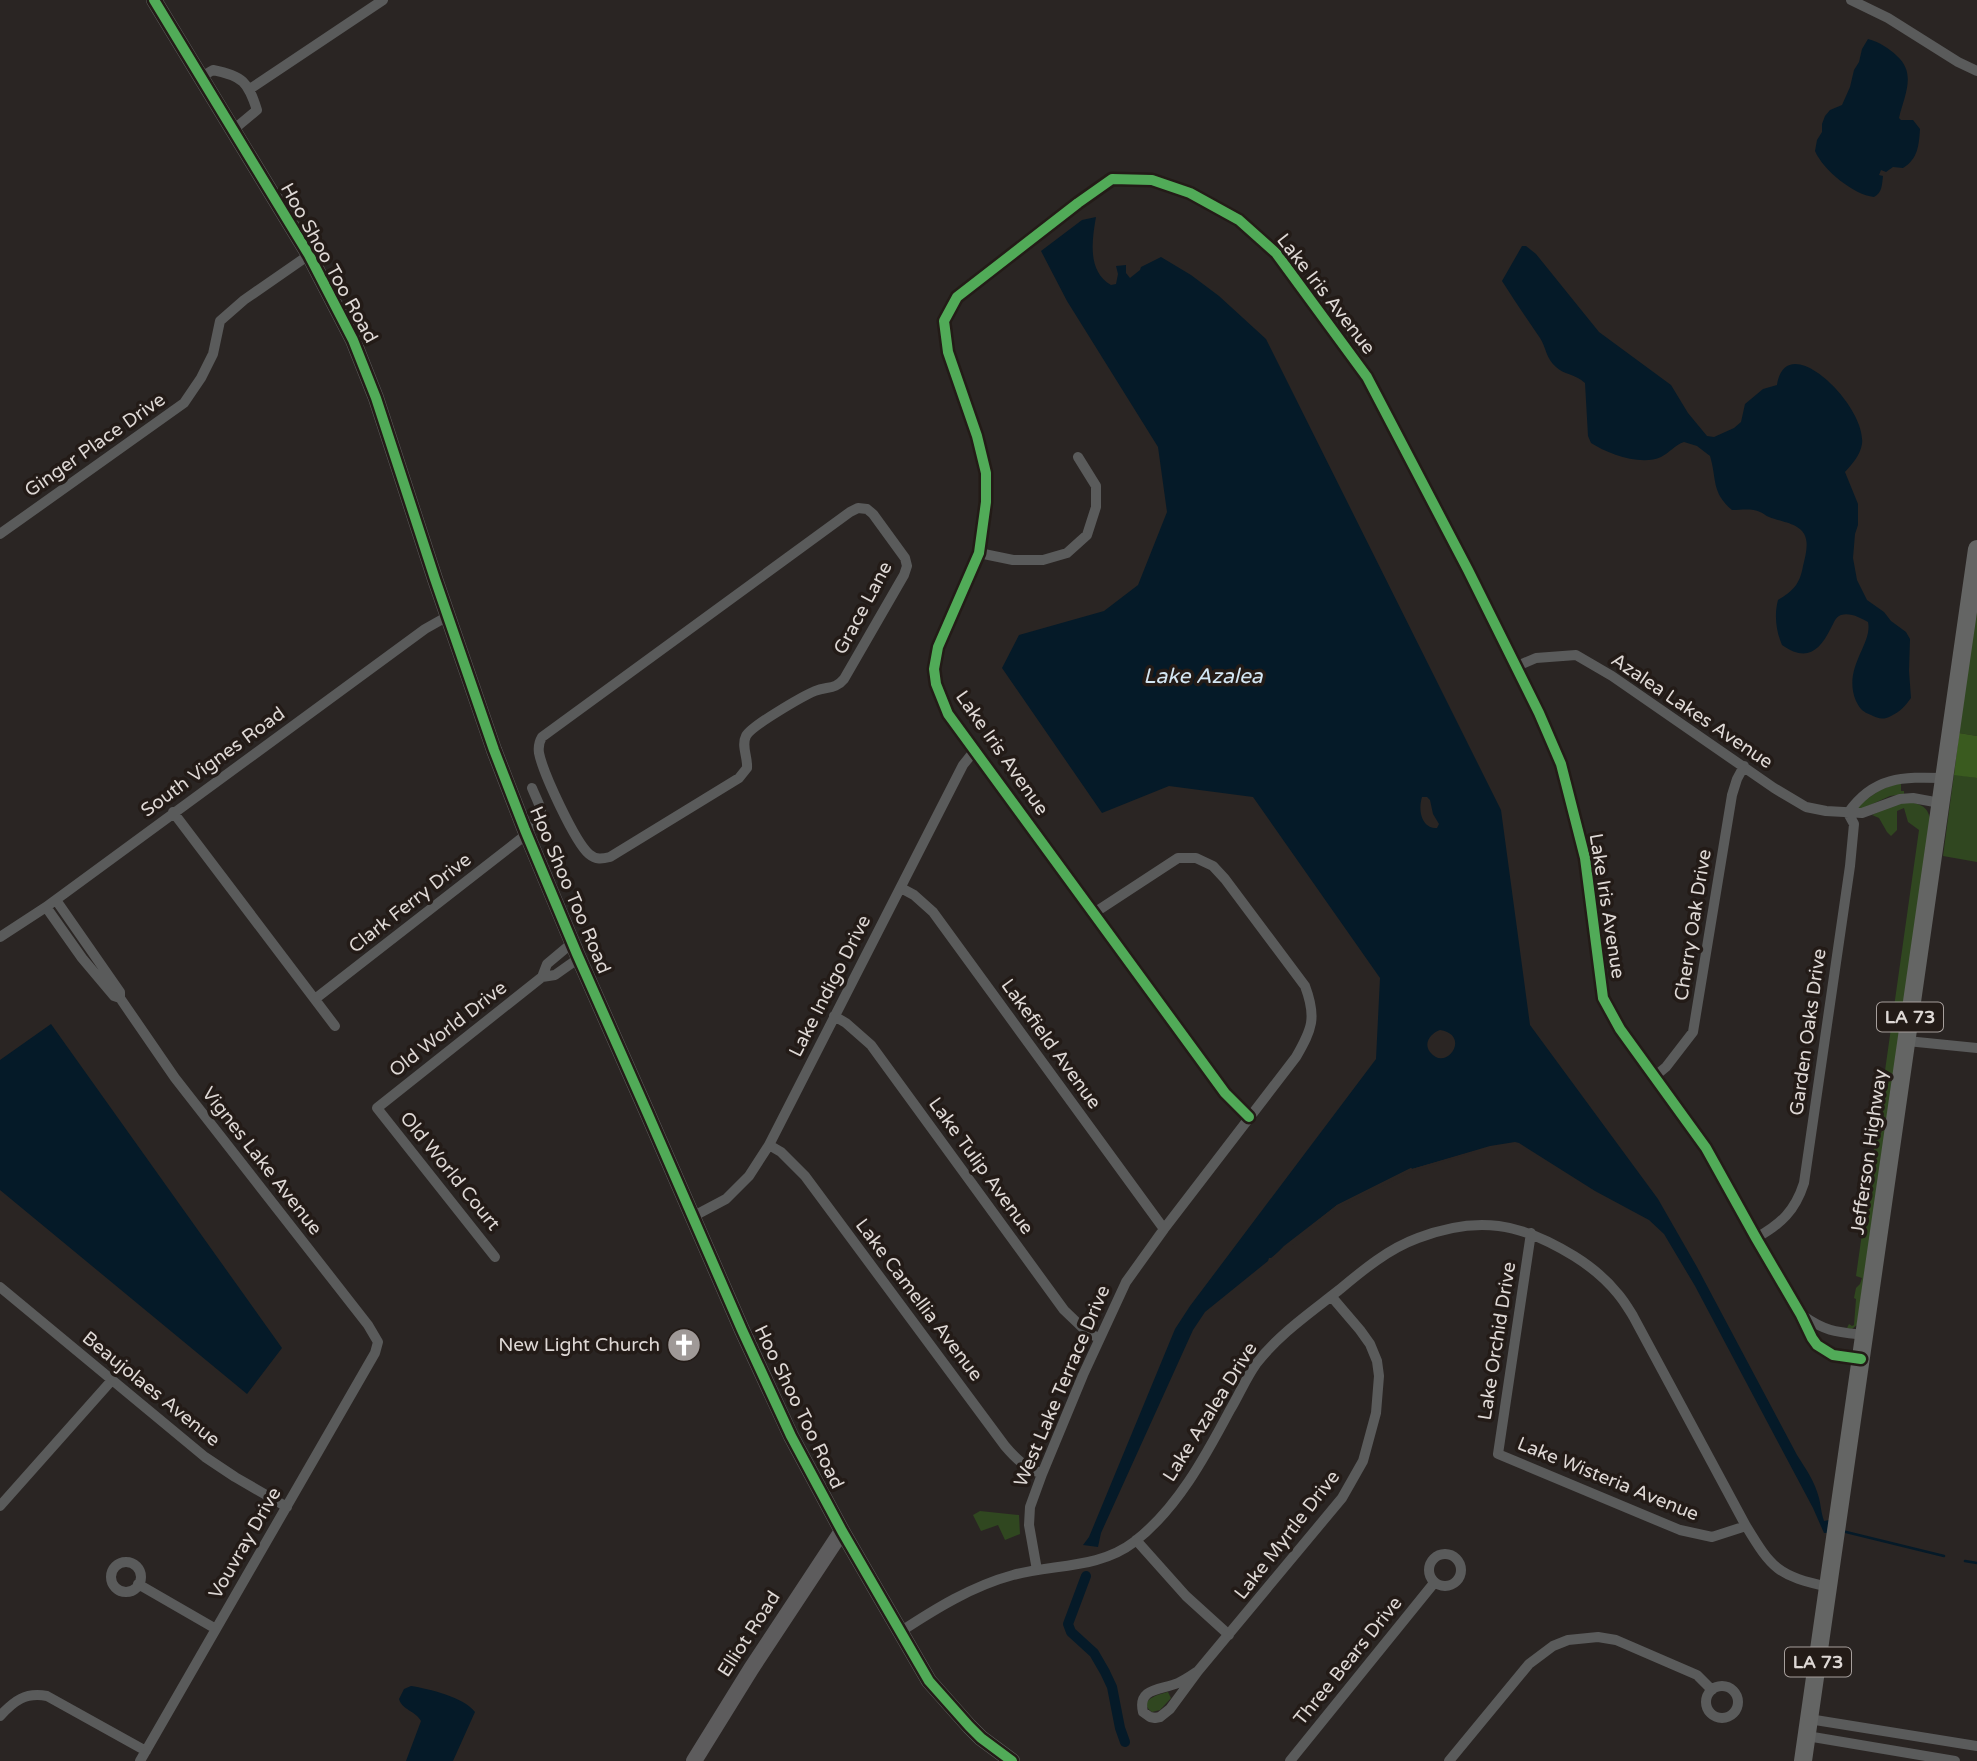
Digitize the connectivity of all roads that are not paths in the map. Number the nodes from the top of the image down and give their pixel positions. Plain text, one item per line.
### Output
1 (154, 0) edge
2 (383, 0) edge
3 (1851, 0) edge
4 (1977, 71) edge
5 (201, 77) junction
6 (250, 89) junction
7 (233, 130) junction
8 (309, 256) junction
9 (1078, 457) dead end
10 (0, 534) edge
11 (1977, 548) edge
12 (979, 552) junction
13 (448, 616) junction
14 (1515, 667) junction
15 (975, 750) junction
16 (1744, 766) junction
17 (1944, 778) junction
18 (549, 781) junction
19 (532, 788) junction
20 (512, 796) junction
21 (1940, 803) junction
22 (173, 812) junction
23 (1848, 813) junction
24 (526, 832) junction
25 (901, 888) junction
26 (51, 903) junction
27 (1094, 913) junction
28 (0, 937) edge
29 (575, 951) junction
30 (542, 977) junction
31 (315, 999) junction
32 (834, 1016) junction
33 (335, 1026) dead end
34 (1907, 1041) junction
35 (1977, 1048) edge
36 (1654, 1077) junction
37 (377, 1108) joint
38 (1249, 1117) junction
39 (769, 1144) junction
40 (692, 1217) junction
41 (1164, 1229) junction
42 (1531, 1233) junction
43 (1756, 1238) junction
44 (495, 1257) dead end
45 (0, 1287) edge
46 (1331, 1296) junction
47 (1801, 1315) junction
48 (1865, 1335) junction
49 (1099, 1338) junction
50 (378, 1342) joint
51 (1861, 1359) junction
52 (112, 1380) junction
53 (1498, 1454) joint
54 (1042, 1474) junction
55 (0, 1506) edge
56 (287, 1507) junction
57 (1746, 1526) junction
58 (842, 1531) junction
59 (1136, 1541) junction
60 (1037, 1570) junction
61 (1434, 1583) dead end
62 (138, 1584) dead end
63 (1829, 1587) junction
64 (216, 1629) junction
65 (900, 1632) junction
66 (1229, 1635) junction
67 (1198, 1671) junction
68 (1712, 1690) dead end
69 (0, 1716) edge
70 (1808, 1728) junction
71 (1928, 1738) junction
72 (1977, 1746) edge
73 (143, 1756) edge
74 (1927, 1757) junction
75 (694, 1761) edge
76 (1012, 1761) edge
77 (1290, 1761) edge
78 (1449, 1761) edge
79 (1803, 1761) edge
80 (1955, 1761) edge

1 - 5 street, Hoo Shoo Too Road
2 - 6 street
3 - 4 street
5 - 6 street
5 - 7 street, Hoo Shoo Too Road
6 - 7 street
7 - 8 street, Hoo Shoo Too Road
8 - 10 street, Ginger Place Drive
8 - 13 street, Hoo Shoo Too Road
9 - 12 street
11 - 17 main road, Jefferson Highway / LA 73
12 - 14 street, Lake Iris Avenue
12 - 15 street, Lake Iris Avenue
13 - 20 street, Hoo Shoo Too Road
13 - 22 street, South Vignes Road
14 - 16 street, Azalea Lakes Avenue
14 - 36 street, Lake Iris Avenue
15 - 25 street, Lake Indigo Drive
15 - 27 street, Lake Iris Avenue
16 - 23 street, Azalea Lakes Avenue
16 - 36 street, Cherry Oak Drive
17 - 21 main road, Jefferson Highway / LA 73
17 - 23 street
18 - 18 street, Grace Lane
18 - 19 street
19 - 20 street
19 - 24 street
20 - 24 street, Hoo Shoo Too Road
21 - 23 street, Azalea Lakes Avenue
21 - 34 main road, Jefferson Highway / LA 73
22 - 26 street, South Vignes Road
22 - 31 street
23 - 43 street, Garden Oaks Drive
24 - 29 street, Hoo Shoo Too Road
24 - 31 street, Clark Ferry Drive
25 - 32 street, Lake Indigo Drive
25 - 41 street, Lakefield Avenue
26 - 28 street, South Vignes Road
26 - 50 street, Vignes Lake Avenue
27 - 38 street, Lake Iris Avenue
27 - 38 street, West Lake Terrace Drive
29 - 30 street, Old World Drive
29 - 30 street, Old World Drive
29 - 40 street, Hoo Shoo Too Road
30 - 37 street, Old World Drive
31 - 33 street
32 - 39 street, Lake Indigo Drive
32 - 49 street, Lake Tulip Avenue
34 - 35 street
34 - 48 main road, Jefferson Highway / LA 73
36 - 43 street, Lake Iris Avenue
37 - 44 street, Old World Court
38 - 41 street, West Lake Terrace Drive
39 - 40 street, Lake Indigo Drive
39 - 54 street, Lake Camellia Avenue
40 - 58 street, Hoo Shoo Too Road
41 - 49 street, West Lake Terrace Drive
42 - 46 street, Lake Azalea Drive
42 - 53 street, Lake Orchid Drive
42 - 57 street, Lake Azalea Drive
43 - 47 street, Lake Iris Avenue
45 - 52 street, Beaujolaes Avenue
46 - 59 street, Lake Azalea Drive
46 - 66 street, Lake Myrtle Drive
47 - 48 street
47 - 51 street, Lake Iris Avenue
48 - 51 main road, Jefferson Highway / LA 73
49 - 54 street, West Lake Terrace Drive
50 - 56 street, Vouvray Drive
51 - 63 main road, Jefferson Highway / LA 73
52 - 55 street
52 - 56 street, Beaujolaes Avenue
53 - 57 street, Lake Wisteria Avenue
54 - 60 street, West Lake Terrace Drive
56 - 64 street, Vouvray Drive
57 - 63 street, Lake Azalea Drive
58 - 65 street, Hoo Shoo Too Road
58 - 75 street, Elliot Road
59 - 60 street, Lake Azalea Drive
59 - 66 street
60 - 65 street, Lake Azalea Drive
61 - 77 street, Three Bears Drive
62 - 64 street
63 - 70 main road, Jefferson Highway / LA 73
64 - 73 street, Vouvray Drive
65 - 76 street, Hoo Shoo Too Road
66 - 67 street, Lake Myrtle Drive
67 - 67 street, Lake Myrtle Drive
68 - 78 street
69 - 73 street
70 - 71 street
70 - 74 street
70 - 79 main road, Jefferson Highway / LA 73
71 - 72 street
71 - 74 street
74 - 80 street

